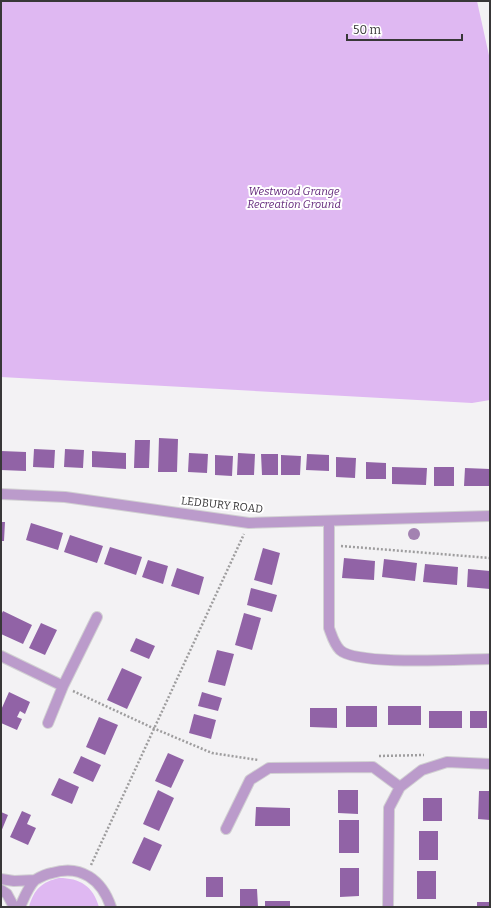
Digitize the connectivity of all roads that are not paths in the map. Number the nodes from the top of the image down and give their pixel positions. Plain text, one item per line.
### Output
1 (1, 494) edge
2 (490, 516) edge
3 (329, 521) junction
4 (98, 617) dead end
5 (1, 656) edge
6 (490, 658) edge
7 (63, 686) junction
8 (48, 723) dead end
9 (490, 764) edge
10 (400, 787) junction
11 (226, 829) dead end
12 (1, 879) edge
13 (35, 880) junction
14 (1, 890) edge
15 (14, 907) edge
16 (20, 907) edge
17 (111, 907) edge
18 (388, 907) edge

1 - 3 street, LEDBURY ROAD
2 - 3 street, LEDBURY ROAD
3 - 6 street
4 - 7 street
5 - 7 street
7 - 8 street
9 - 10 street
10 - 11 street
10 - 18 street
12 - 13 street
13 - 16 street
13 - 17 street
14 - 15 street

